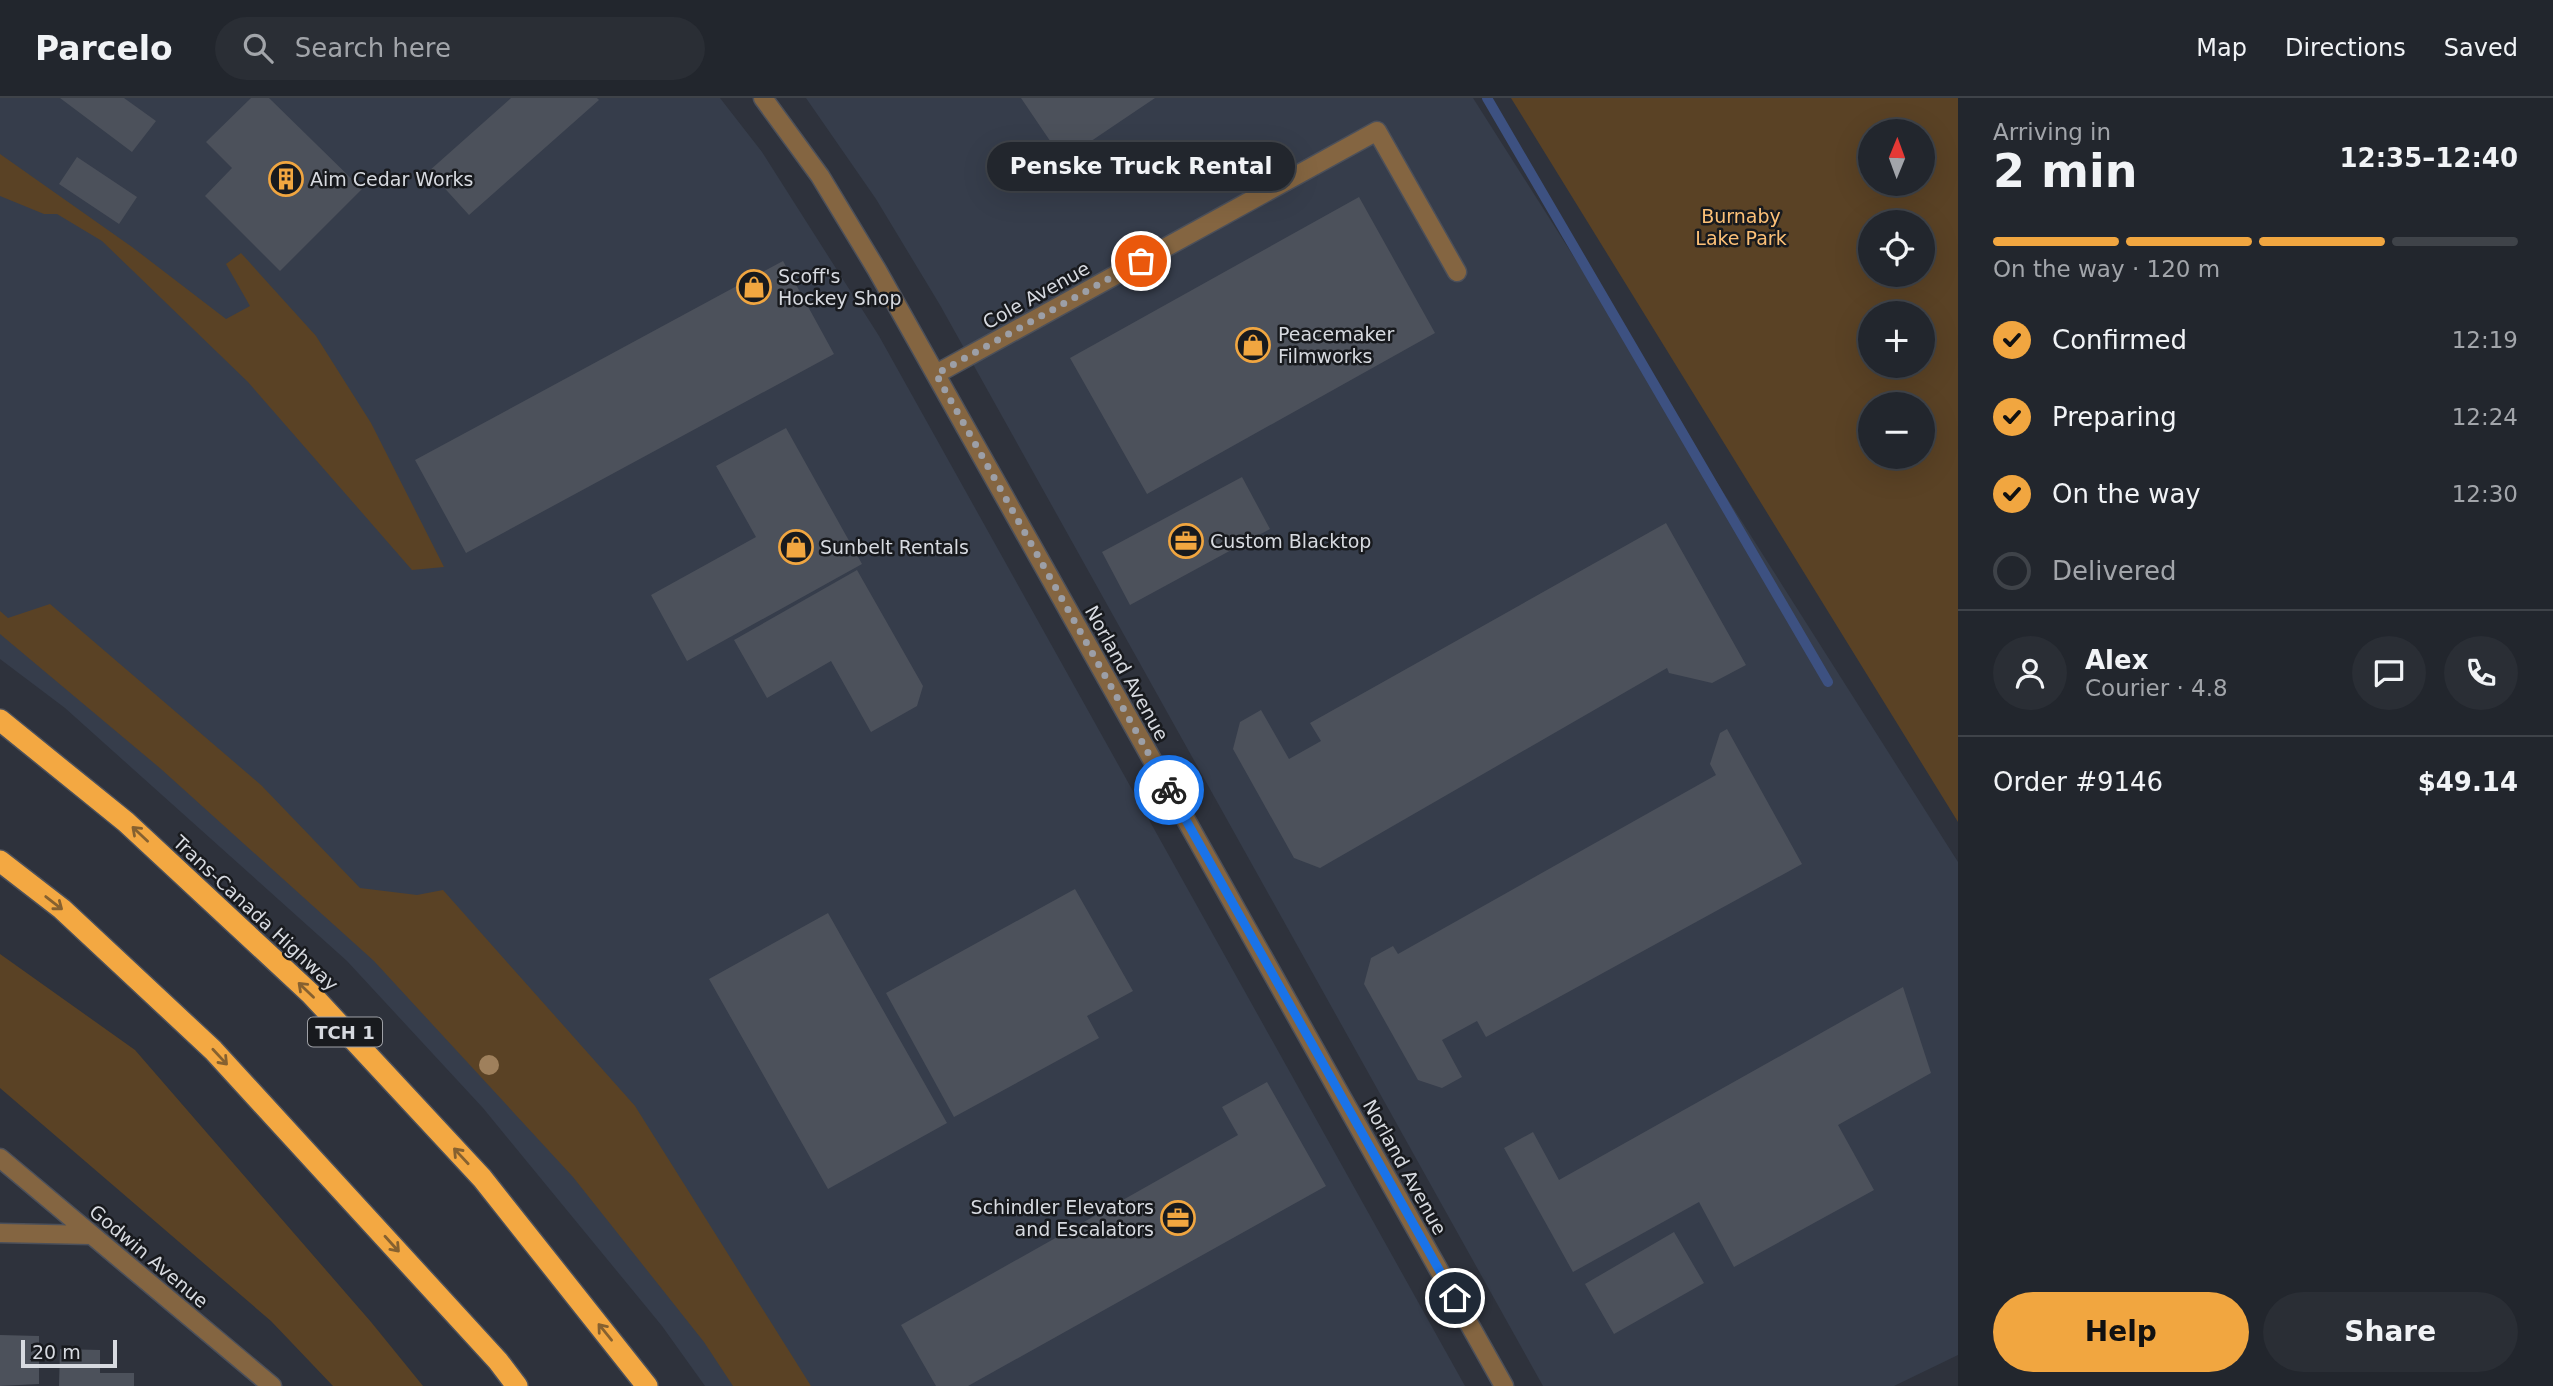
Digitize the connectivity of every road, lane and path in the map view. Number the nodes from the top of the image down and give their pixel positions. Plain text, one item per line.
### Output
1 (763, 98) edge
2 (1457, 272) dead end
3 (936, 374) junction
4 (0, 720) edge
5 (0, 861) edge
6 (0, 1158) edge
7 (0, 1233) edge
8 (90, 1235) junction
9 (272, 1386) edge
10 (517, 1386) edge
11 (647, 1386) edge
12 (1504, 1386) edge

1 - 3 street, Norland Avenue
2 - 3 street, Cole Avenue
3 - 12 street, Norland Avenue
11 -> 4 highway, Trans-Canada Highway / TCH 1
5 -> 10 highway
6 - 8 street, Godwin Avenue
7 - 8 street
8 - 9 street, Godwin Avenue

